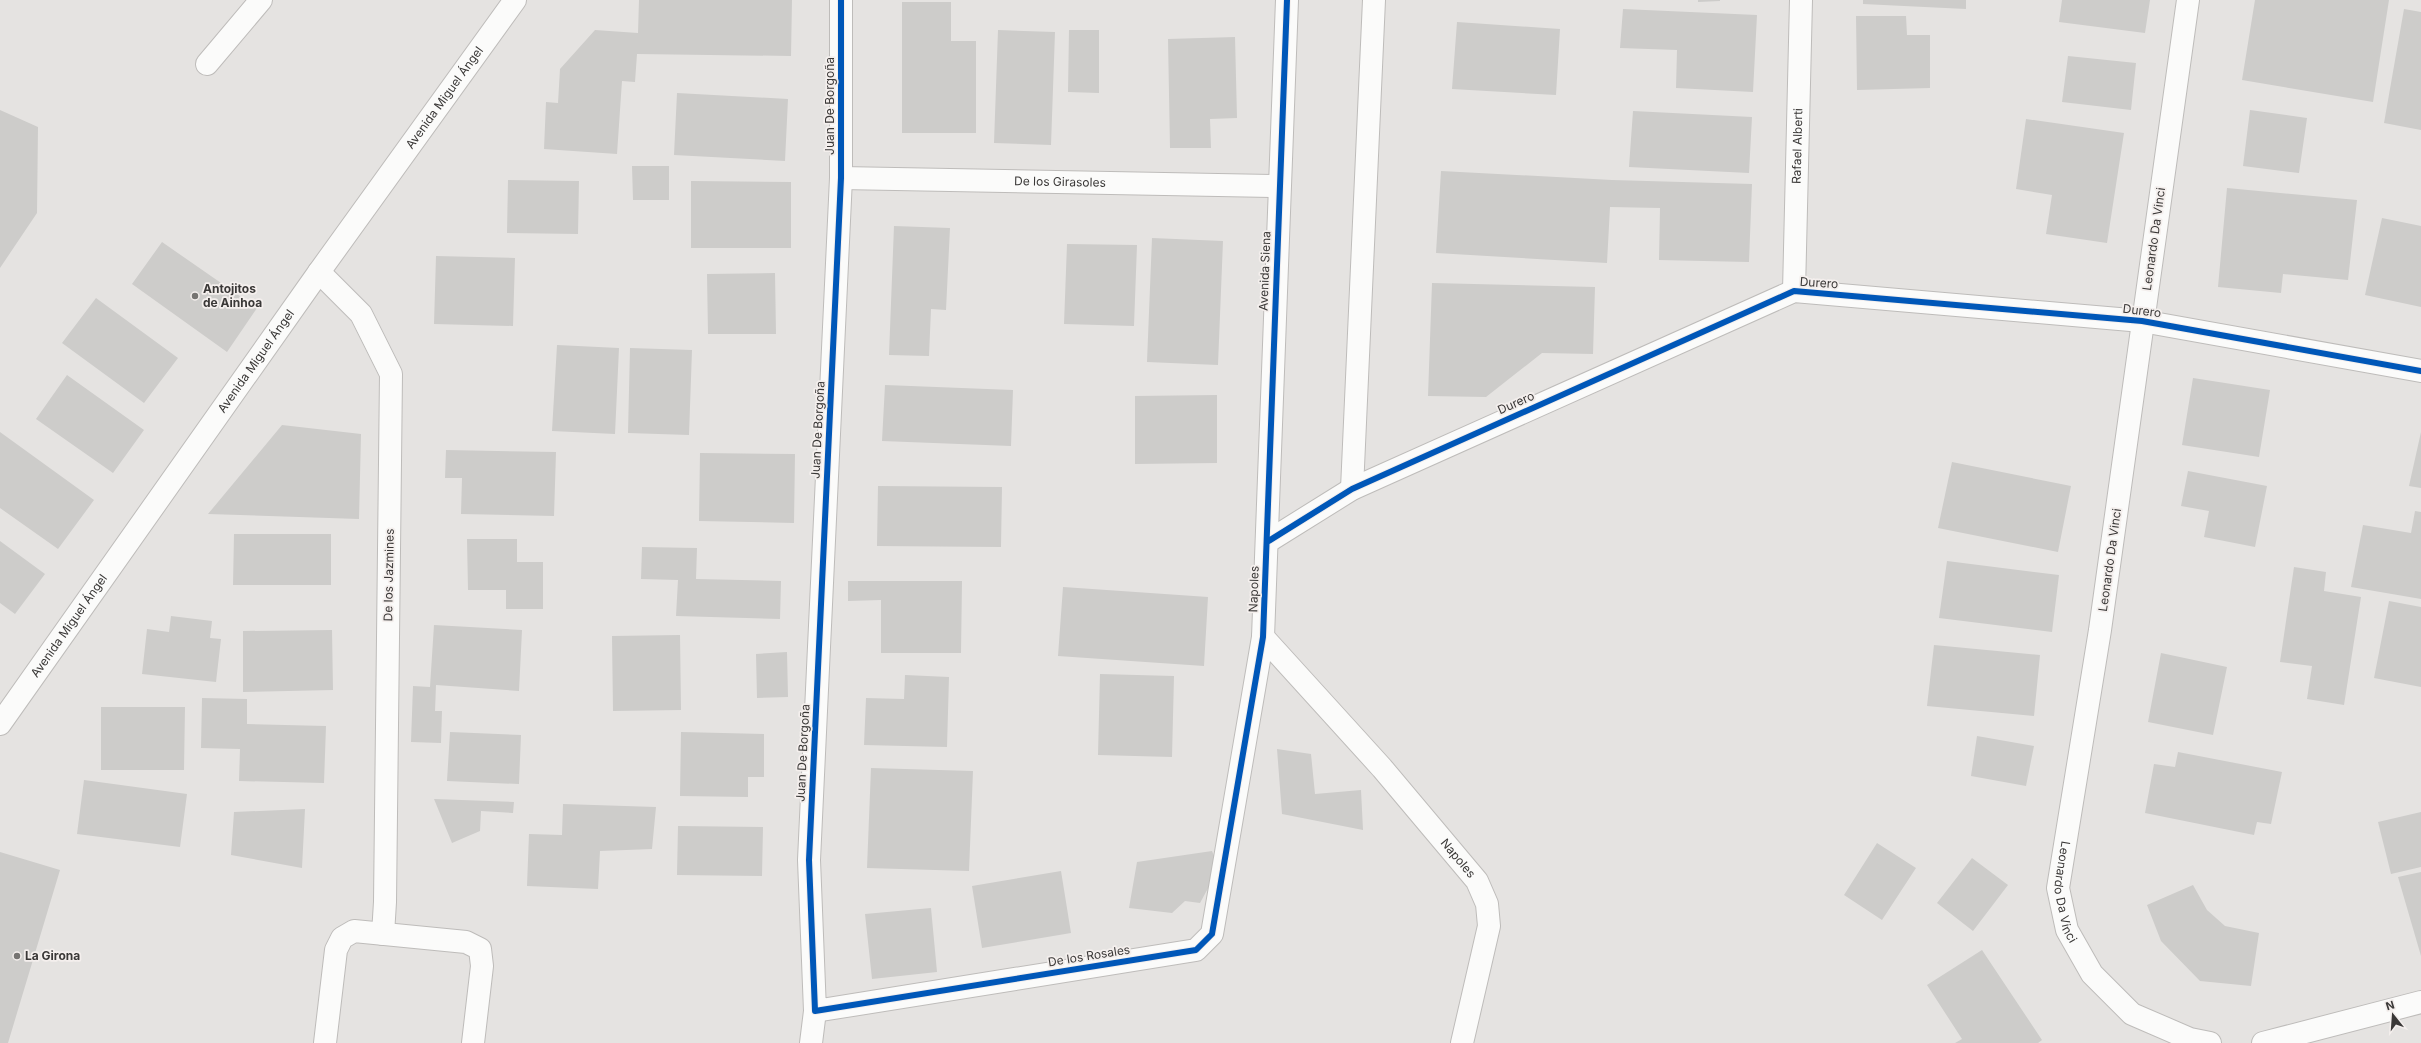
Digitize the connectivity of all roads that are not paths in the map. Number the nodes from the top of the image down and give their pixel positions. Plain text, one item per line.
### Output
1 (261, 0) edge
2 (515, 0) edge
3 (841, 0) edge
4 (1287, 0) edge
5 (1374, 0) edge
6 (1801, 0) edge
7 (2188, 0) edge
8 (207, 64) dead end
9 (841, 178) junction
10 (1278, 186) junction
11 (319, 272) junction
12 (1794, 291) junction
13 (2142, 321) junction
14 (2421, 371) edge
15 (1352, 488) junction
16 (1267, 542) junction
17 (1264, 637) junction
18 (0, 724) edge
19 (383, 934) junction
20 (2421, 1002) edge
21 (816, 1011) junction
22 (325, 1043) edge
23 (473, 1043) edge
24 (811, 1043) edge
25 (1462, 1043) edge
26 (2210, 1043) edge
27 (2263, 1043) edge

1 - 8 street
2 - 11 street, Avenida Miguel Ángel
3 - 9 street, Juan De Borgoña
4 - 10 street, Avenida Siena
5 - 15 street
6 - 12 street, Rafael Alberti
7 - 13 street, Leonardo Da Vinci
9 - 10 street, De los Girasoles
9 - 21 street, Juan De Borgoña
10 - 16 street, Avenida Siena
11 - 18 street, Avenida Miguel Ángel
11 - 19 street, De los Jazmines
12 - 13 street, Durero
12 - 15 street, Durero
13 - 14 street, Durero
13 - 26 street, Leonardo Da Vinci
15 - 16 street, Durero
16 - 17 street, Napoles
17 - 21 street, De los Rosales
17 - 25 street, Napoles
19 - 22 street
19 - 23 street
20 - 27 street
21 - 24 street

